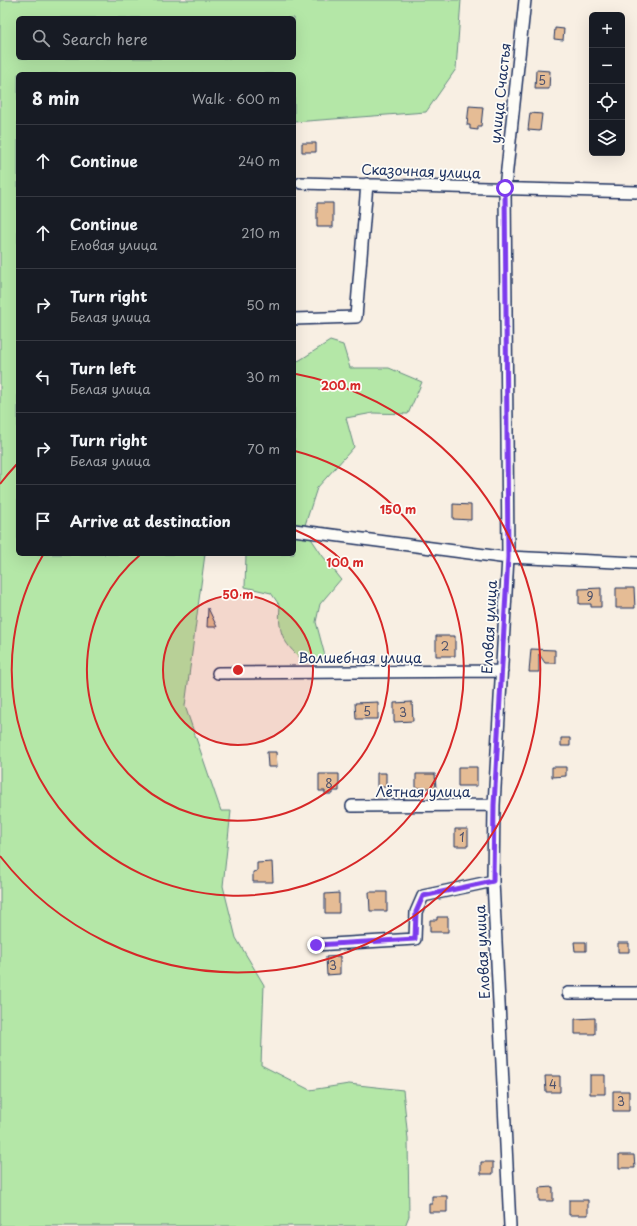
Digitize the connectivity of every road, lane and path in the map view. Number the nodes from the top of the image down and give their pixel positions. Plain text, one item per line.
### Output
1 (526, 0) edge
2 (301, 183) dead end
3 (367, 184) junction
4 (505, 188) junction
5 (637, 192) edge
6 (296, 319) edge
7 (296, 530) edge
8 (508, 557) junction
9 (637, 563) edge
10 (502, 671) junction
11 (218, 673) dead end
12 (494, 805) junction
13 (352, 806) dead end
14 (493, 881) junction
15 (316, 945) dead end
16 (568, 993) dead end
17 (637, 993) edge
18 (510, 1226) edge

1 - 4 street, улица Счастья
2 - 3 street, Сказочная улица
3 - 4 street, Сказочная улица
3 - 6 street
4 - 5 street, Сказочная улица
4 - 8 street, улица Счастья
7 - 8 street
8 - 9 street
8 - 10 street, Еловая улица
10 - 11 street, Волшебная улица
10 - 12 street, Еловая улица
12 - 13 street, Лётная улица
12 - 14 street, Еловая улица
14 - 15 street
14 - 18 street, Еловая улица
16 - 17 street

